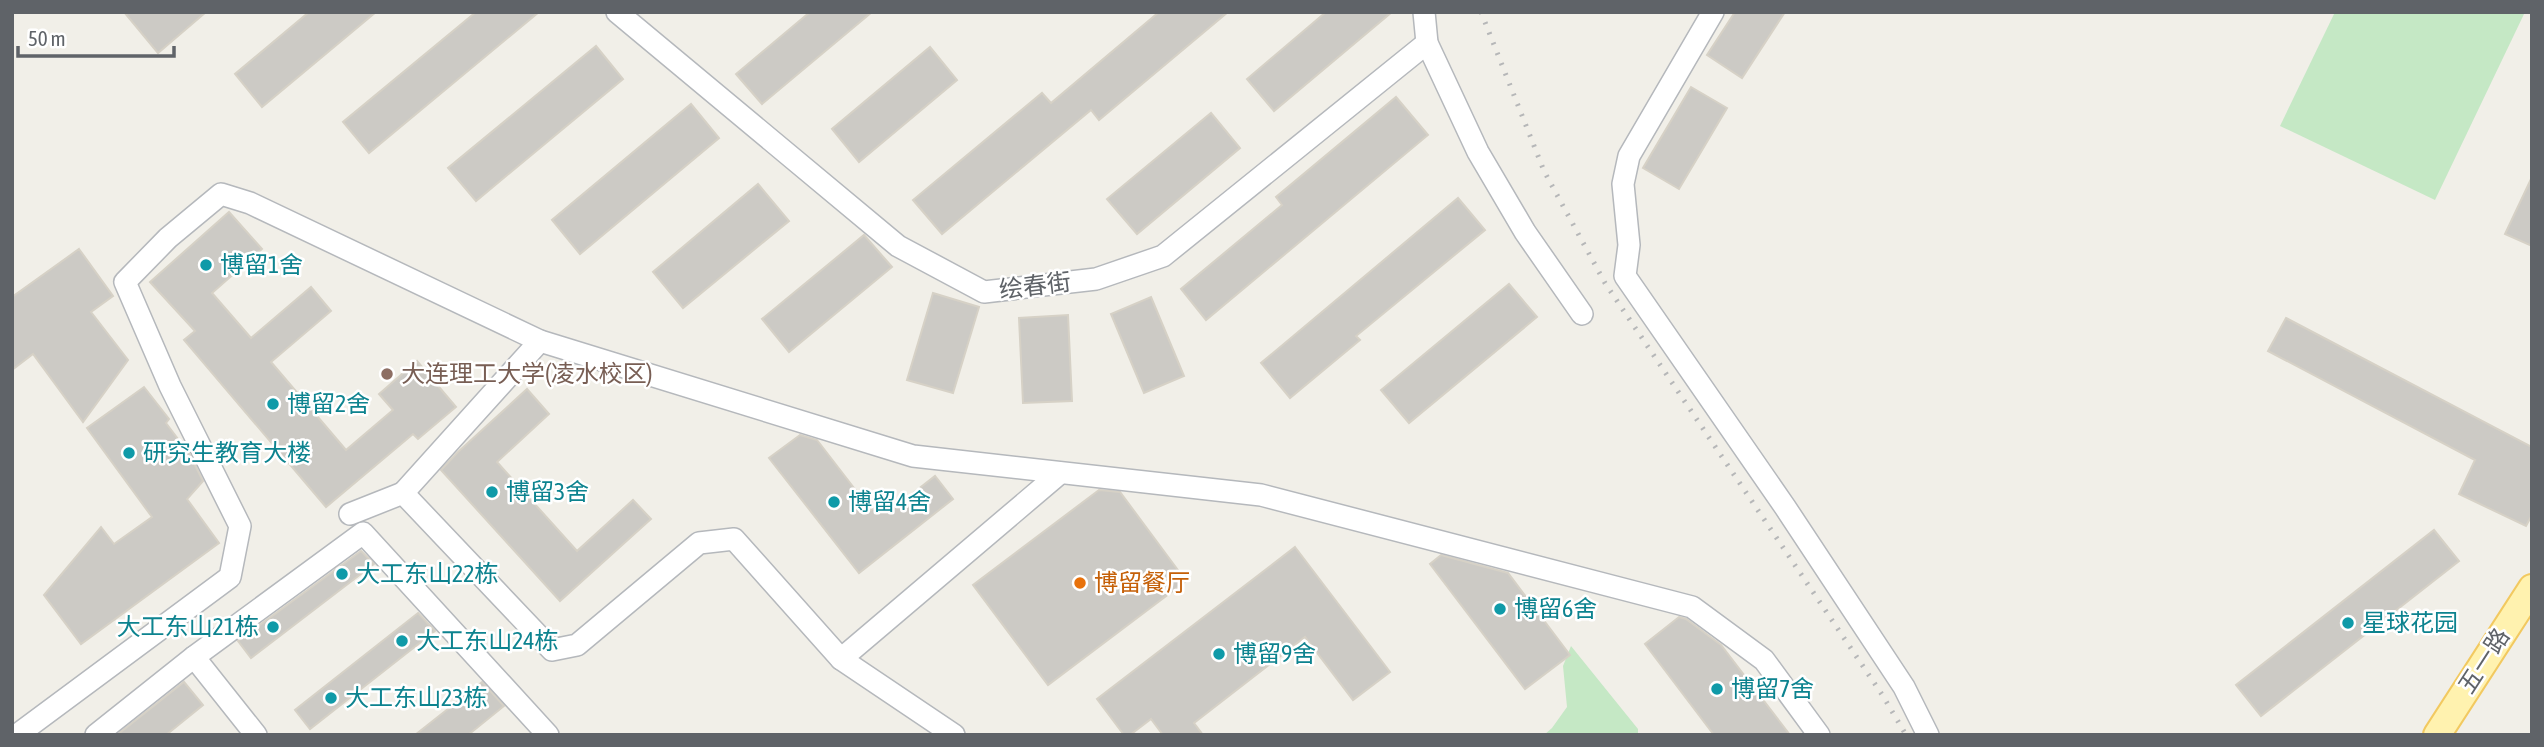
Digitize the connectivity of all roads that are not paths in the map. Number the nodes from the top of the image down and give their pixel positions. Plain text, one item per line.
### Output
1 (617, 12) edge
2 (1424, 12) edge
3 (1713, 12) edge
4 (1427, 43) junction
5 (1582, 314) dead end
6 (540, 341) junction
7 (1060, 473) junction
8 (403, 493) junction
9 (350, 514) dead end
10 (2532, 588) edge
11 (194, 657) junction
12 (841, 659) junction
13 (17, 735) edge
14 (96, 735) edge
15 (256, 735) edge
16 (548, 735) edge
17 (954, 735) edge
18 (1819, 735) edge
19 (1928, 735) edge
20 (2437, 735) edge

1 - 4 street, 绘春街
2 - 4 street
3 - 19 street
4 - 5 street
6 - 7 street
6 - 8 street
6 - 13 street
7 - 12 street
7 - 18 street
8 - 9 street
8 - 12 street
10 - 20 main road, 五一路
11 - 14 street
11 - 15 street
11 - 16 street
12 - 17 street

